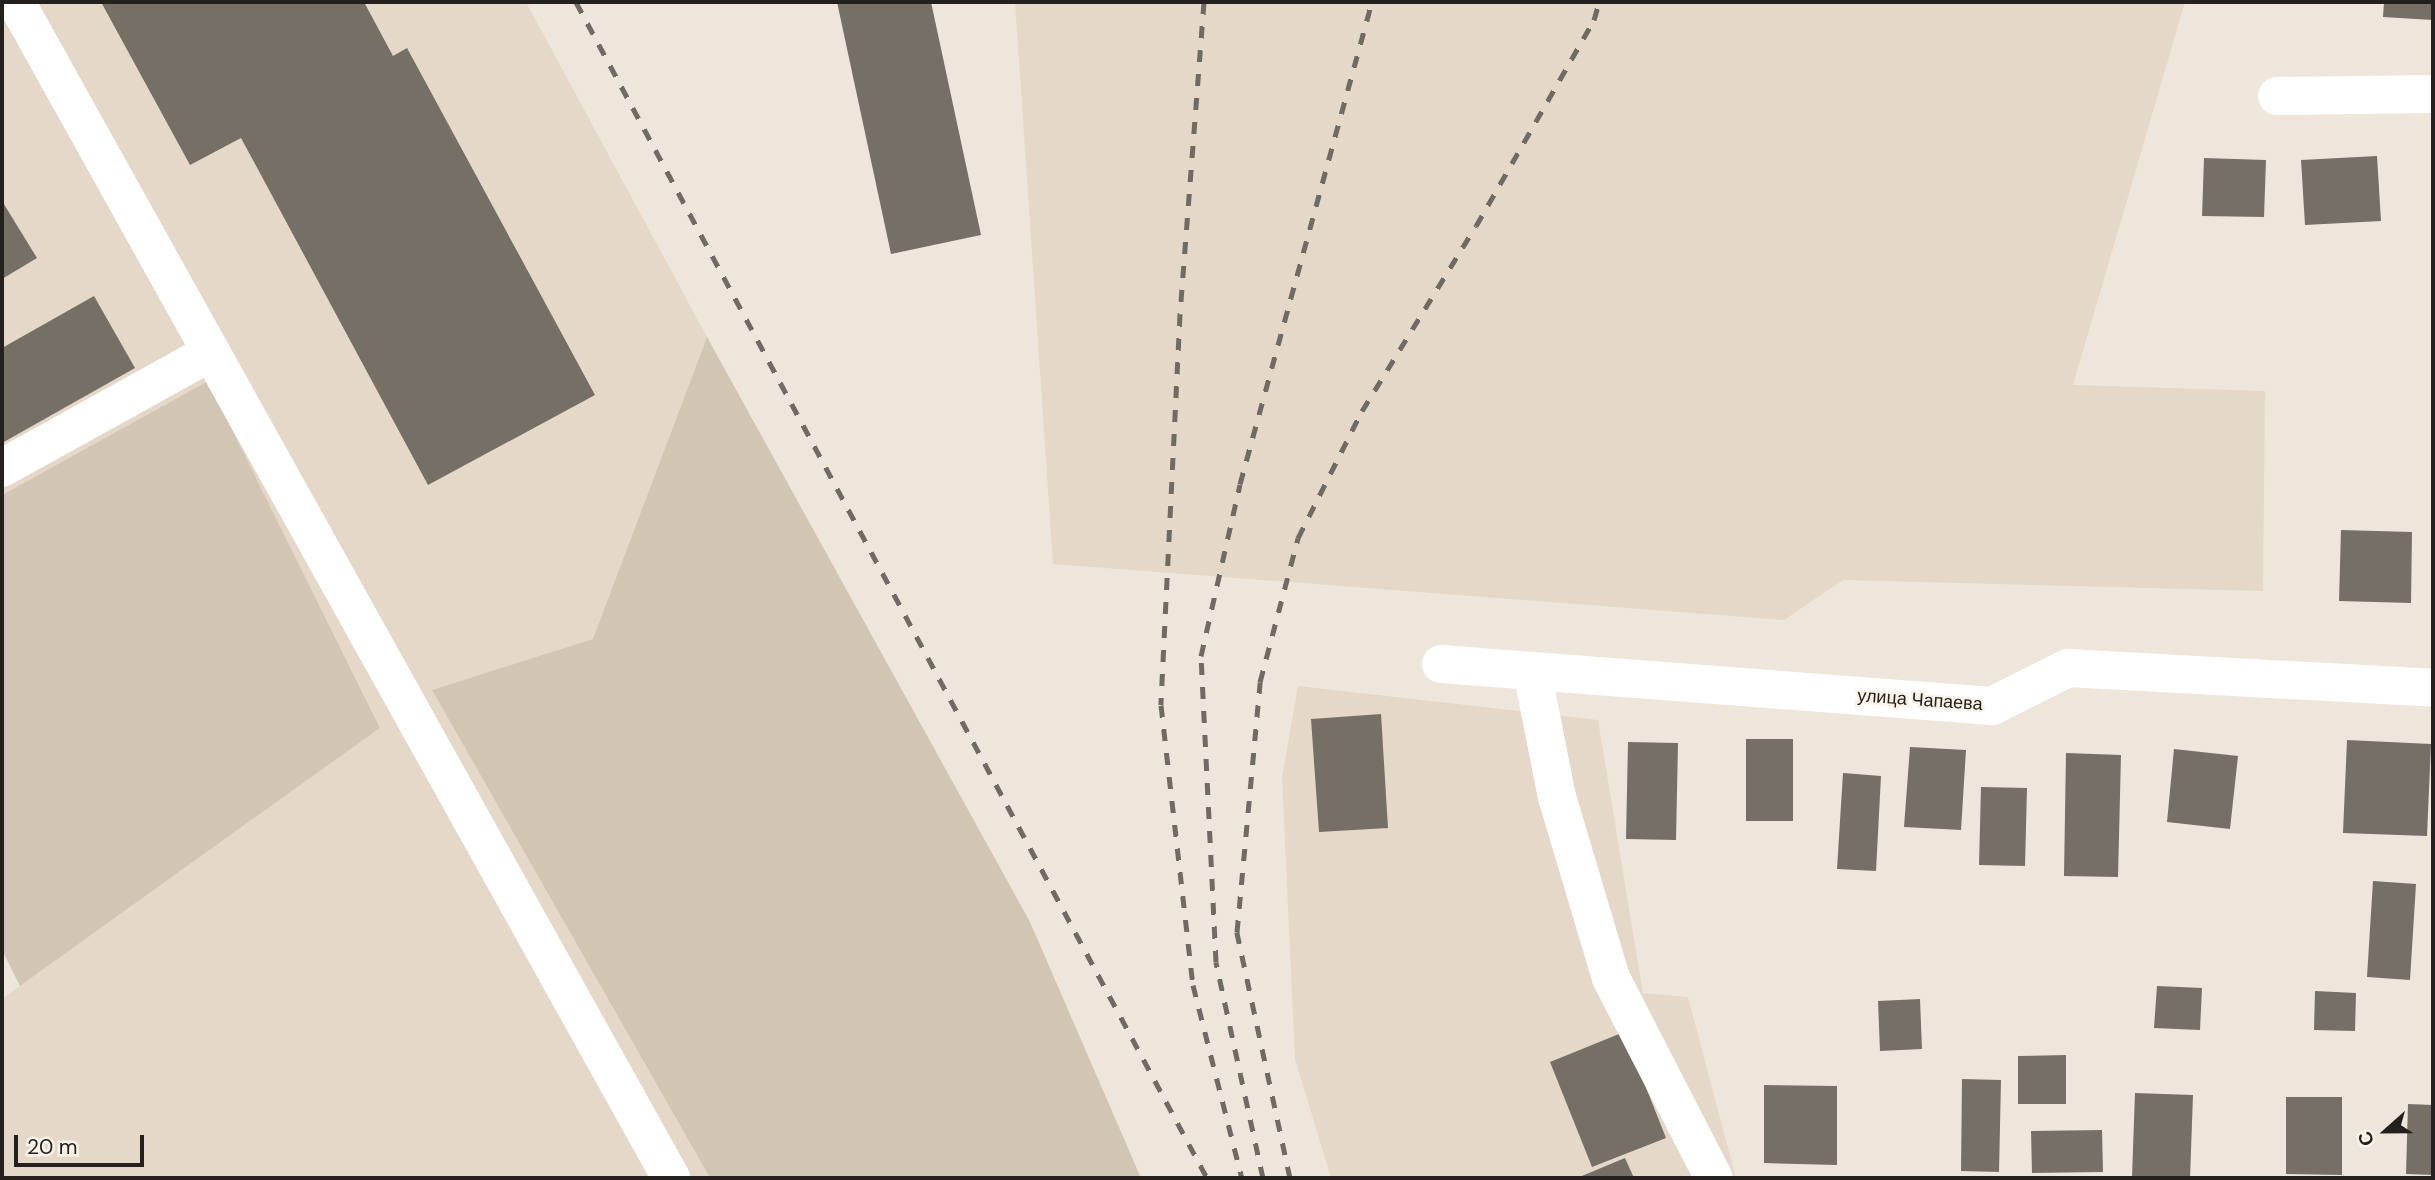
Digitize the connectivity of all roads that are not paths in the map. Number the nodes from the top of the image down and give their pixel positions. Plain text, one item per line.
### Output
1 (16, 2) edge
2 (2433, 94) edge
3 (2277, 96) dead end
4 (211, 352) junction
5 (2, 468) edge
6 (1441, 664) dead end
7 (1532, 671) junction
8 (2433, 688) edge
9 (671, 1178) edge
10 (1714, 1178) edge

1 - 4 street
2 - 3 street
4 - 5 street
4 - 9 street
6 - 7 street, улица Чапаева
7 - 8 street, улица Чапаева
7 - 10 street

